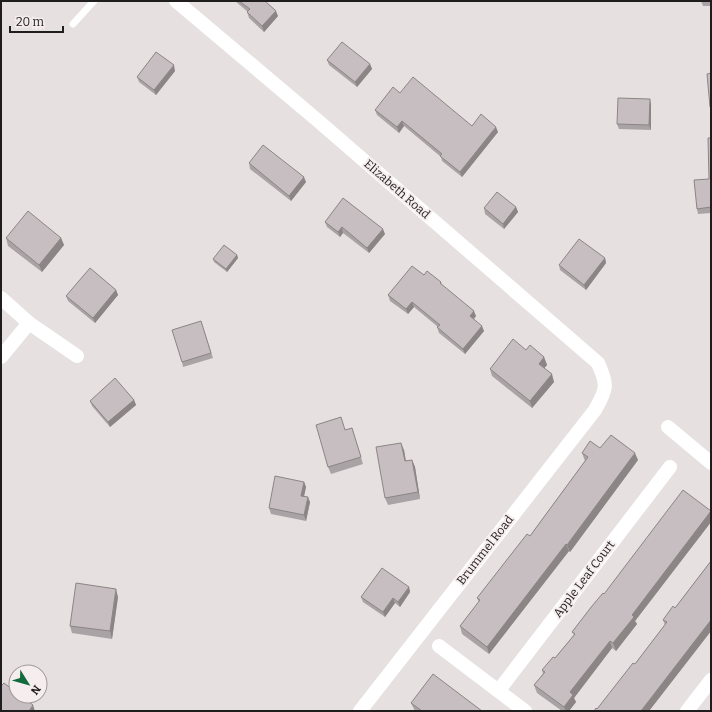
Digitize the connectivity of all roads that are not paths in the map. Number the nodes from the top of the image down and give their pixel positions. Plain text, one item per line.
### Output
1 (94, 1) edge
2 (176, 1) edge
3 (73, 24) dead end
4 (1, 298) edge
5 (30, 323) junction
6 (77, 356) dead end
7 (1, 357) edge
8 (605, 386) joint
9 (668, 427) dead end
10 (711, 463) edge
11 (670, 467) dead end
12 (439, 646) dead end
13 (711, 680) edge
14 (499, 690) junction
15 (360, 711) edge
16 (525, 711) edge
17 (687, 711) edge

1 - 3 lane
2 - 8 street, Elizabeth Road
4 - 5 street
5 - 6 street
5 - 7 street
8 - 15 street, Brummel Road
9 - 10 street
11 - 14 street, Apple Leaf Court
12 - 14 street
13 - 17 street
14 - 16 street

